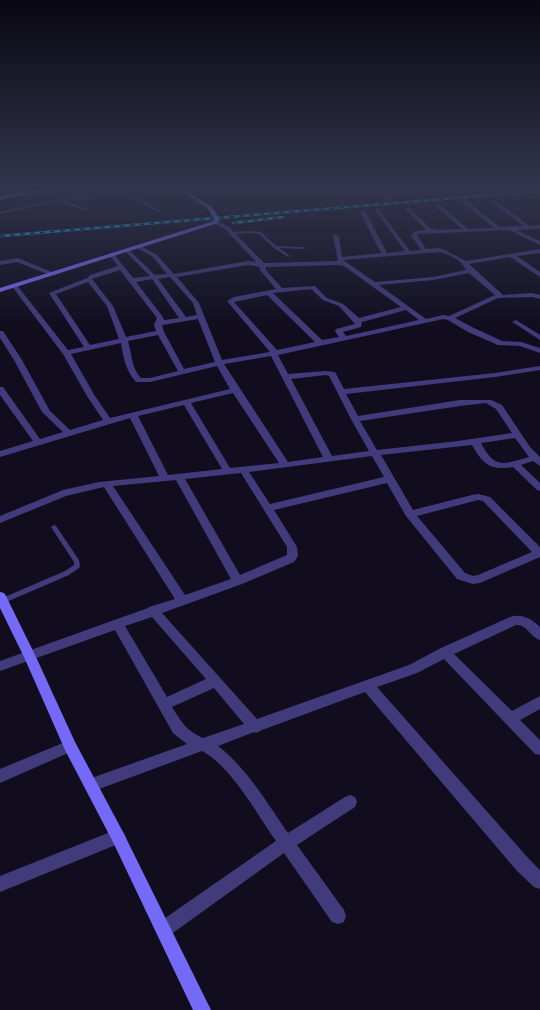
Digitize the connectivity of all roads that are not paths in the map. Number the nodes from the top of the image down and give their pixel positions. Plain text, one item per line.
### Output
1 (179, 234) edge
2 (233, 234) edge
3 (261, 234) edge
4 (380, 234) edge
5 (390, 234) edge
6 (414, 234) edge
7 (520, 234) edge
8 (336, 236) dead end
9 (540, 243) edge
10 (139, 247) junction
11 (275, 247) junction
12 (304, 248) dead end
13 (127, 250) junction
14 (540, 251) edge
15 (424, 252) junction
16 (409, 253) junction
17 (112, 255) junction
18 (385, 255) junction
19 (288, 256) dead end
20 (512, 256) junction
21 (340, 261) junction
22 (0, 263) edge
23 (464, 263) junction
24 (263, 265) junction
25 (122, 267) junction
26 (469, 269) junction
27 (52, 274) junction
28 (540, 274) edge
29 (174, 276) junction
30 (154, 278) junction
31 (89, 279) junction
32 (133, 280) junction
33 (374, 284) junction
34 (14, 286) junction
35 (0, 290) edge
36 (280, 290) junction
37 (268, 292) junction
38 (498, 296) junction
39 (540, 297) edge
40 (407, 308) junction
41 (200, 317) junction
42 (450, 318) junction
43 (184, 319) junction
44 (423, 320) junction
45 (358, 321) junction
46 (161, 322) junction
47 (516, 322) dead end
48 (160, 332) junction
49 (0, 333) edge
50 (540, 338) edge
51 (123, 339) junction
52 (344, 339) junction
53 (320, 343) junction
54 (88, 348) junction
55 (540, 351) edge
56 (66, 353) junction
57 (275, 353) junction
58 (219, 363) junction
59 (540, 368) edge
60 (182, 372) junction
61 (286, 377) junction
62 (0, 389) edge
63 (235, 390) junction
64 (341, 392) junction
65 (186, 401) junction
66 (133, 415) junction
67 (355, 419) junction
68 (108, 421) junction
69 (69, 433) junction
70 (518, 435) junction
71 (474, 441) junction
72 (38, 442) junction
73 (375, 453) junction
74 (0, 454) edge
75 (329, 459) junction
76 (537, 461) edge
77 (514, 463) junction
78 (285, 465) junction
79 (243, 469) junction
80 (227, 470) junction
81 (179, 476) junction
82 (165, 478) junction
83 (390, 479) junction
84 (107, 484) junction
85 (540, 488) edge
86 (267, 508) junction
87 (410, 514) junction
88 (0, 520) edge
89 (54, 527) dead end
90 (540, 553) edge
91 (238, 581) junction
92 (1, 599) edge
93 (182, 600) junction
94 (153, 610) junction
95 (117, 624) junction
96 (540, 634) edge
97 (445, 652) junction
98 (30, 657) junction
99 (0, 666) edge
100 (216, 681) junction
101 (367, 685) junction
102 (540, 702) edge
103 (163, 705) junction
104 (510, 719) junction
105 (256, 727) junction
106 (200, 745) junction
107 (70, 746) junction
108 (540, 749) edge
109 (0, 776) edge
110 (90, 785) junction
111 (350, 802) dead end
112 (118, 837) junction
113 (286, 843) junction
114 (540, 881) edge
115 (0, 884) edge
116 (338, 916) dead end
117 (164, 929) junction
118 (198, 1008) edge

1 - 10 street
2 - 24 street
3 - 11 lane
4 - 18 street
5 - 16 street
6 - 15 street
7 - 9 street
8 - 21 street
10 - 13 street
10 - 29 street
11 - 12 lane
11 - 19 lane
13 - 17 street
13 - 30 street
14 - 20 street
15 - 16 street
15 - 23 street
16 - 18 street
17 - 25 street
17 - 27 street
18 - 21 street
20 - 23 street
20 - 28 street
21 - 24 street
21 - 33 street
22 - 27 street
23 - 26 street
24 - 29 street
24 - 36 street
25 - 31 street
25 - 32 street
26 - 33 street
26 - 38 street
27 - 34 street
29 - 30 street
29 - 41 street
30 - 32 street
30 - 43 street
31 - 51 street
31 - 54 street
32 - 46 street
33 - 40 street
34 - 35 street
34 - 56 street
36 - 37 street
36 - 45 street
37 - 53 street
37 - 57 street
38 - 39 street
38 - 42 street
40 - 44 street
40 - 45 street
41 - 43 street
41 - 58 street
42 - 44 street
42 - 55 street
43 - 46 street
44 - 52 street
45 - 52 street
46 - 48 street
47 - 50 street
48 - 51 street
48 - 60 street
49 - 69 street
51 - 54 street
51 - 60 street
52 - 53 street
53 - 57 street
54 - 56 street
56 - 68 street
57 - 58 street
57 - 61 street
58 - 60 street
58 - 63 street
59 - 64 street
61 - 64 street
61 - 75 street
62 - 72 street
63 - 65 street
63 - 78 street
64 - 67 street
65 - 66 street
65 - 80 street
66 - 68 street
66 - 82 street
67 - 70 street
67 - 73 street
68 - 69 street
69 - 72 street
70 - 71 street
70 - 76 street
71 - 73 street
71 - 77 street
72 - 74 street
73 - 75 street
73 - 83 street
75 - 78 street
76 - 77 street
77 - 85 street
78 - 79 street
79 - 80 street
79 - 86 street
80 - 81 street
81 - 82 street
81 - 91 street
82 - 84 street
83 - 86 street
83 - 87 street
84 - 88 street
84 - 93 street
86 - 91 street
87 - 90 street
87 - 90 street
89 - 92 lane
91 - 93 street
92 - 98 street
93 - 94 street
94 - 95 street
94 - 100 street
95 - 98 street
95 - 103 street
96 - 97 street
97 - 101 street
97 - 104 street
98 - 99 street
98 - 107 street
100 - 103 street
100 - 105 street
101 - 105 street
101 - 114 street
102 - 104 street
103 - 106 street
104 - 108 street
105 - 106 street
106 - 110 street
106 - 113 street
107 - 109 street
107 - 110 street
110 - 112 street
111 - 113 street
112 - 115 street
112 - 117 street
113 - 116 street
113 - 117 street
117 - 118 street

